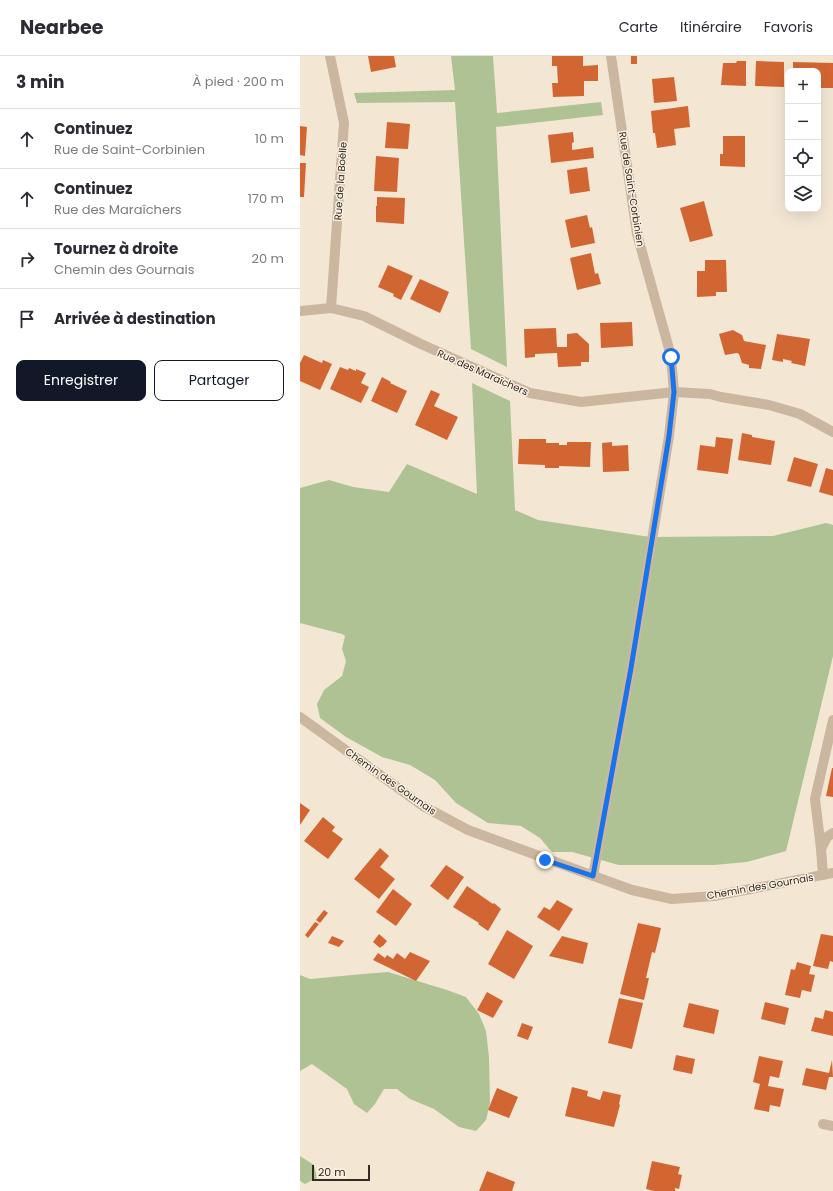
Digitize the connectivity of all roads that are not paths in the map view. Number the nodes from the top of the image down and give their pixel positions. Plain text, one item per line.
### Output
1 (330, 56) edge
2 (611, 56) edge
3 (331, 308) junction
4 (300, 311) edge
5 (674, 392) junction
6 (833, 432) edge
7 (300, 717) edge
8 (833, 720) edge
9 (833, 834) edge
10 (821, 849) junction
11 (833, 873) edge
12 (823, 875) junction
13 (593, 876) junction

1 - 3 street, Rue de la Boëlle
2 - 5 street, Rue de Saint-Corbinien
3 - 4 street, Rue des Maraîchers
3 - 5 street, Rue des Maraîchers
5 - 6 street, Rue des Maraîchers
5 - 13 street
7 - 13 street, Chemin des Gournais
8 - 10 street
9 - 10 street
10 - 12 street
11 - 12 street, Chemin des Gournais
12 - 13 street, Chemin des Gournais

